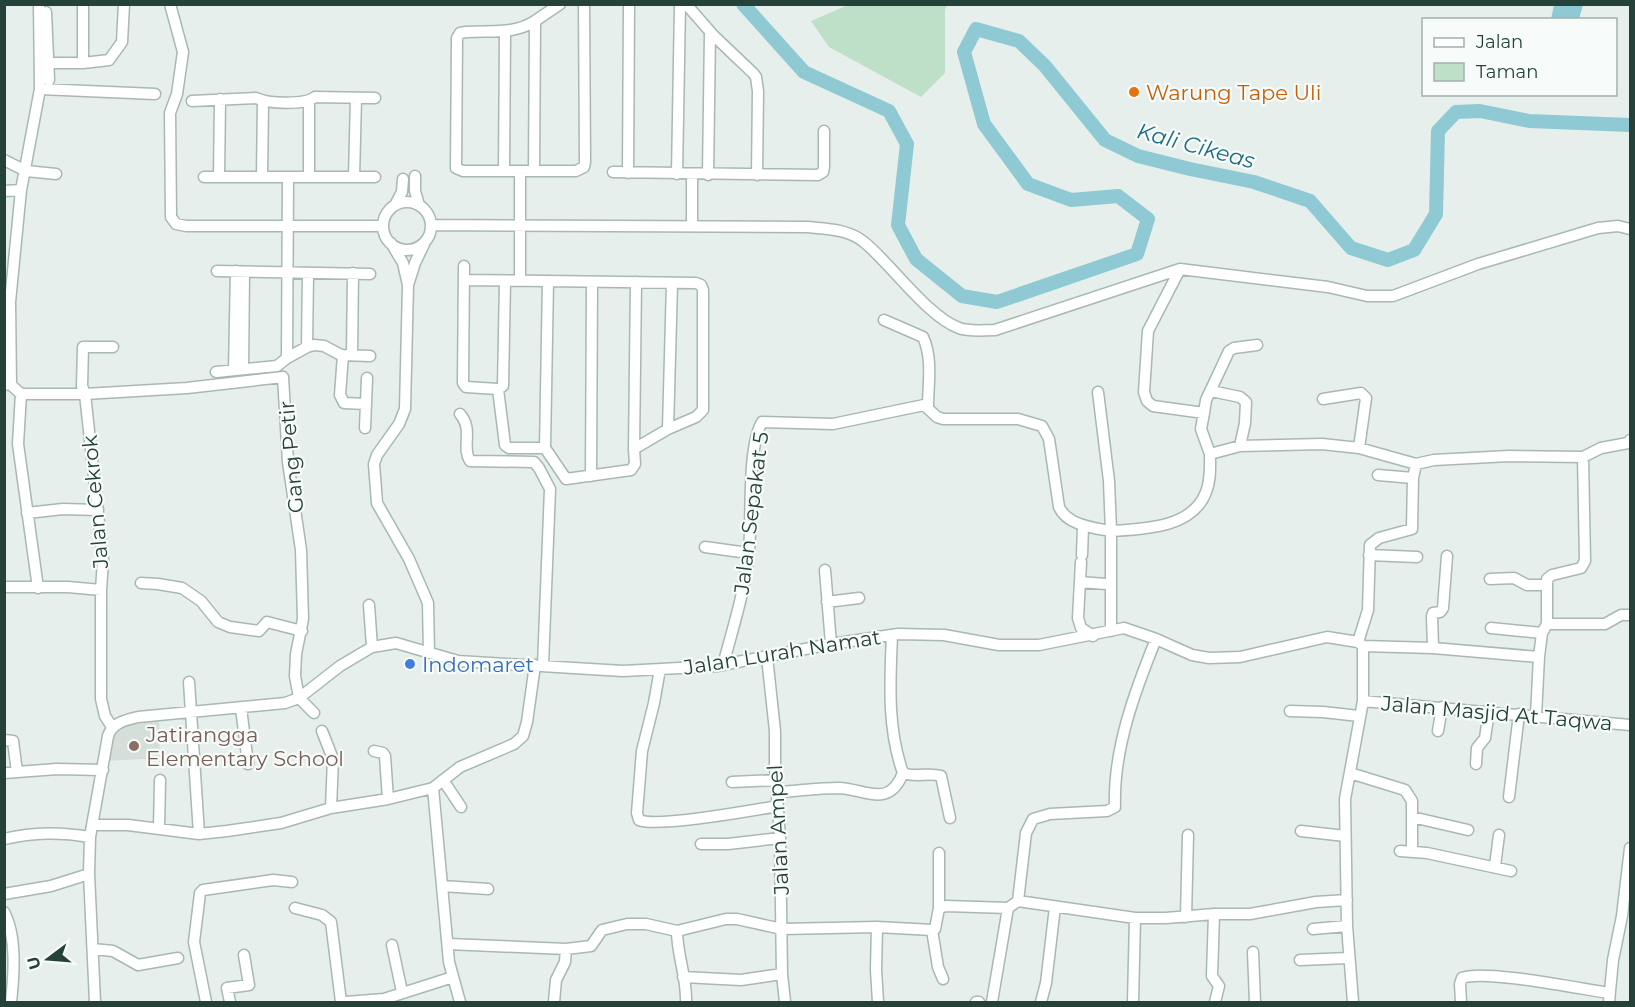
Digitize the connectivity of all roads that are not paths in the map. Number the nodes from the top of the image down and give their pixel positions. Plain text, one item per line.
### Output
1 (39, 4) edge
2 (45, 4) edge
3 (83, 4) edge
4 (124, 4) edge
5 (170, 4) edge
6 (560, 4) edge
7 (584, 4) edge
8 (629, 4) edge
9 (680, 4) edge
10 (686, 4) edge
11 (535, 21) junction
12 (505, 32) junction
13 (710, 32) junction
14 (47, 63) junction
15 (82, 63) junction
16 (49, 80) dead end
17 (40, 89) junction
18 (155, 94) dead end
19 (356, 98) junction
20 (375, 98) dead end
21 (220, 99) junction
22 (192, 100) dead end
23 (263, 102) junction
24 (309, 102) junction
25 (824, 131) dead end
26 (4, 160) edge
27 (26, 171) junction
28 (504, 171) junction
29 (520, 171) junction
30 (534, 171) junction
31 (613, 172) dead end
32 (628, 173) junction
33 (56, 174) dead end
34 (677, 174) junction
35 (692, 174) junction
36 (708, 175) junction
37 (757, 175) junction
38 (204, 177) dead end
39 (219, 177) junction
40 (262, 177) junction
41 (288, 177) junction
42 (309, 177) junction
43 (354, 177) junction
44 (375, 177) dead end
45 (4, 190) edge
46 (21, 190) junction
47 (395, 205) junction
48 (419, 205) junction
49 (431, 225) junction
50 (383, 226) junction
51 (520, 226) junction
52 (693, 226) junction
53 (287, 227) junction
54 (1630, 229) edge
55 (391, 243) junction
56 (424, 243) junction
57 (464, 266) dead end
58 (1180, 269) junction
59 (217, 271) dead end
60 (240, 272) junction
61 (287, 272) junction
62 (308, 273) junction
63 (353, 273) junction
64 (370, 274) dead end
65 (464, 280) junction
66 (505, 281) junction
67 (520, 281) junction
68 (548, 281) junction
69 (592, 282) junction
70 (636, 282) junction
71 (672, 283) junction
72 (408, 285) junction
73 (884, 320) dead end
74 (1257, 345) dead end
75 (113, 346) dead end
76 (307, 347) junction
77 (347, 355) junction
78 (370, 356) dead end
79 (287, 358) junction
80 (239, 370) junction
81 (216, 372) dead end
82 (367, 378) dead end
83 (8, 384) edge
84 (498, 389) junction
85 (1211, 391) junction
86 (1098, 392) dead end
87 (21, 394) junction
88 (85, 394) junction
89 (1323, 399) dead end
90 (366, 404) junction
91 (928, 407) junction
92 (1203, 413) junction
93 (460, 414) dead end
94 (365, 428) dead end
95 (668, 429) junction
96 (1630, 440) edge
97 (1240, 446) junction
98 (545, 448) junction
99 (1359, 448) junction
100 (634, 449) junction
101 (1210, 454) junction
102 (1583, 457) junction
103 (1416, 464) junction
104 (1378, 475) dead end
105 (591, 476) junction
106 (1413, 478) junction
107 (98, 510) junction
108 (27, 513) junction
109 (1083, 526) junction
110 (1111, 531) junction
111 (705, 547) dead end
112 (748, 553) junction
113 (1369, 555) junction
114 (1447, 556) dead end
115 (1416, 557) dead end
116 (825, 570) dead end
117 (1490, 579) dead end
118 (1080, 582) junction
119 (141, 583) dead end
120 (1106, 584) dead end
121 (1546, 585) junction
122 (4, 587) edge
123 (38, 588) junction
124 (100, 590) junction
125 (860, 598) dead end
126 (827, 603) junction
127 (369, 605) dead end
128 (1630, 615) edge
129 (1491, 628) dead end
130 (1545, 628) junction
131 (302, 631) junction
132 (1111, 631) junction
133 (892, 635) junction
134 (1093, 636) junction
135 (1156, 639) junction
136 (831, 644) junction
137 (1361, 644) junction
138 (372, 647) junction
139 (1433, 648) junction
140 (429, 653) junction
141 (767, 657) junction
142 (1539, 657) junction
143 (539, 665) junction
144 (723, 665) junction
145 (660, 669) junction
146 (189, 682) dead end
147 (299, 698) junction
148 (1363, 701) junction
149 (1442, 707) junction
150 (241, 708) junction
151 (1290, 711) dead end
152 (1489, 711) junction
153 (190, 712) junction
154 (314, 712) dead end
155 (1519, 714) junction
156 (1536, 715) junction
157 (1359, 716) junction
158 (1630, 725) edge
159 (112, 727) junction
160 (1438, 730) dead end
161 (322, 731) dead end
162 (4, 740) edge
163 (374, 750) dead end
164 (248, 764) dead end
165 (1476, 764) dead end
166 (103, 770) junction
167 (16, 772) junction
168 (4, 773) edge
169 (903, 773) junction
170 (1350, 773) junction
171 (160, 780) dead end
172 (443, 780) junction
173 (776, 780) junction
174 (732, 782) dead end
175 (433, 788) junction
176 (777, 792) junction
177 (1509, 797) dead end
178 (388, 799) junction
179 (778, 806) junction
180 (461, 807) dead end
181 (331, 808) junction
182 (1412, 817) junction
183 (950, 818) dead end
184 (94, 825) junction
185 (159, 828) junction
186 (1468, 830) dead end
187 (1301, 831) dead end
188 (199, 834) junction
189 (1188, 835) dead end
190 (1499, 835) dead end
191 (1345, 836) junction
192 (90, 837) junction
193 (780, 838) junction
194 (4, 839) edge
195 (701, 844) dead end
196 (1630, 848) edge
197 (1412, 850) junction
198 (1400, 851) dead end
199 (939, 853) dead end
200 (1495, 866) junction
201 (1511, 871) dead end
202 (89, 874) junction
203 (292, 882) dead end
204 (442, 886) junction
205 (488, 889) dead end
206 (4, 894) edge
207 (1347, 900) junction
208 (1018, 901) junction
209 (1055, 907) junction
210 (295, 908) dead end
211 (939, 908) junction
212 (1008, 908) junction
213 (4, 912) edge
214 (1214, 914) junction
215 (1186, 916) junction
216 (1135, 918) junction
217 (1347, 926) junction
218 (8, 927) edge
219 (877, 927) junction
220 (1313, 929) dead end
221 (782, 930) junction
222 (932, 930) junction
223 (677, 931) junction
224 (448, 944) junction
225 (392, 945) dead end
226 (93, 949) junction
227 (566, 949) junction
228 (1253, 952) dead end
229 (244, 955) dead end
230 (178, 958) dead end
231 (1348, 958) junction
232 (1300, 960) dead end
233 (782, 974) junction
234 (453, 977) junction
235 (683, 977) junction
236 (943, 979) dead end
237 (402, 992) junction
238 (1609, 998) edge
239 (384, 1000) edge
240 (4, 1002) edge
241 (11, 1002) edge
242 (95, 1002) edge
243 (206, 1002) edge
244 (230, 1002) edge
245 (341, 1002) edge
246 (346, 1002) edge
247 (460, 1002) edge
248 (554, 1002) edge
249 (686, 1002) edge
250 (785, 1002) edge
251 (878, 1002) edge
252 (992, 1002) edge
253 (1041, 1002) edge
254 (1132, 1002) edge
255 (1215, 1002) edge
256 (1255, 1002) edge
257 (1353, 1002) edge
258 (1461, 1002) edge

1 - 17 street
2 - 14 street
3 - 15 street
4 - 15 street
5 - 53 street
6 - 11 street
7 - 30 street
8 - 32 street
9 - 34 street
10 - 13 street
11 - 12 street
11 - 30 street
12 - 28 street
12 - 28 street
13 - 36 street
13 - 37 street
14 - 15 street
14 - 16 street
17 - 18 street
17 - 27 street
19 - 20 street
19 - 24 street
19 - 43 street
21 - 22 street
21 - 23 street
21 - 39 street
23 - 24 street
23 - 40 street
24 - 42 street
25 - 37 street
26 - 27 street
27 - 33 street
27 - 46 street
28 - 29 street
29 - 30 street
29 - 51 street
31 - 32 street
32 - 34 street
34 - 35 street
35 - 36 street
35 - 52 street
36 - 37 street
38 - 39 street
39 - 40 street
40 - 41 street
41 - 42 street
41 - 53 street
42 - 43 street
43 - 44 street
45 - 46 street
46 - 83 street
47 - 48 street
47 - 48 street
47 - 50 street
48 - 49 street
49 - 51 street
49 - 56 street
50 - 53 street
50 - 55 street
51 - 52 street
51 - 67 street
52 - 58 street
53 - 61 street
54 - 58 street
55 - 56 street
55 - 72 street
56 - 72 street
57 - 65 street
58 - 92 street
59 - 60 street
60 - 61 street
60 - 80 street
61 - 62 street
61 - 79 street
62 - 63 street
62 - 76 street
63 - 64 street
63 - 77 street
65 - 66 street
65 - 84 street
66 - 67 street
66 - 84 street
67 - 68 street
68 - 69 street
68 - 98 street
69 - 70 street
69 - 105 street
70 - 71 street
70 - 100 street
71 - 95 street
71 - 95 street
72 - 140 street
73 - 91 street
74 - 85 street
75 - 88 street, Jalan Cekrok
76 - 77 street
76 - 79 street
77 - 78 street
77 - 90 street
79 - 80 street
80 - 81 street
82 - 90 street
83 - 87 street
84 - 98 street
85 - 92 street
85 - 97 street
86 - 110 street
87 - 88 street
87 - 108 street
88 - 107 street, Jalan Cekrok
88 - 131 street, Gang Petir
89 - 99 street
90 - 94 street
91 - 109 street
91 - 112 street, Jalan Sepakat 5
92 - 101 street
93 - 143 street
95 - 100 street
96 - 102 street
97 - 99 street
97 - 101 street
98 - 105 street
99 - 103 street
100 - 105 street
101 - 110 street
102 - 103 street
102 - 121 street
103 - 106 street
104 - 106 street
106 - 113 street
107 - 108 street
107 - 124 street, Jalan Cekrok
108 - 123 street
109 - 110 street
109 - 118 street
110 - 132 street
111 - 112 street
112 - 144 street, Jalan Sepakat 5
113 - 115 street
113 - 137 street
114 - 139 street
116 - 126 street
117 - 121 street
118 - 120 street
118 - 134 street
119 - 131 street
121 - 130 street
122 - 123 street
123 - 124 street
124 - 159 street, Jalan Cekrok
125 - 126 street
126 - 136 street
127 - 138 street
128 - 130 street
129 - 130 street
130 - 142 street
131 - 147 street, Gang Petir
132 - 134 street, Jalan Lurah Namat
132 - 135 street, Jalan Lurah Namat
133 - 134 street, Jalan Lurah Namat
133 - 136 street, Jalan Lurah Namat
133 - 169 street
135 - 137 street, Jalan Lurah Namat
135 - 208 street
136 - 141 street, Jalan Lurah Namat
137 - 139 street, Jalan Lurah Namat
137 - 148 street
138 - 140 street, Jalan Lurah Namat
138 - 147 street, Jalan Lurah Namat
139 - 142 street, Jalan Lurah Namat
140 - 143 street, Jalan Lurah Namat
141 - 144 street, Jalan Lurah Namat
141 - 173 street, Jalan Ampel
142 - 156 street
143 - 145 street, Jalan Lurah Namat
143 - 172 street
144 - 145 street, Jalan Lurah Namat
145 - 179 street
146 - 153 street
147 - 150 street, Jalan Lurah Namat
147 - 154 street
148 - 149 street, Jalan Masjid At Taqwa
148 - 157 street
149 - 152 street, Jalan Masjid At Taqwa
149 - 160 street
150 - 153 street, Jalan Lurah Namat
150 - 164 street
151 - 157 street
152 - 155 street, Jalan Masjid At Taqwa
152 - 165 street
153 - 159 street, Jalan Lurah Namat
153 - 188 street
155 - 156 street, Jalan Masjid At Taqwa
155 - 177 street
156 - 158 street, Jalan Masjid At Taqwa
157 - 170 street
159 - 166 street
161 - 181 street
162 - 167 street
163 - 178 street
166 - 167 street
166 - 184 street
167 - 168 street
169 - 176 street
169 - 183 street
170 - 182 street
170 - 191 street
171 - 185 street
172 - 175 street
172 - 180 street
173 - 174 street
173 - 176 street, Jalan Ampel
175 - 178 street
175 - 204 street
176 - 179 street, Jalan Ampel
178 - 181 street
179 - 193 street, Jalan Ampel
181 - 188 street
182 - 186 street
182 - 197 street
184 - 185 street
184 - 192 street
185 - 188 street
187 - 191 street
189 - 215 street
190 - 200 street
191 - 207 street
192 - 194 street
192 - 202 street
193 - 195 street
193 - 221 street, Jalan Ampel
196 - 238 street
197 - 198 street
197 - 200 street
199 - 211 street
200 - 201 street
202 - 206 street
202 - 226 street
203 - 243 street
204 - 205 street
204 - 224 street
207 - 214 street
207 - 217 street
208 - 209 street
208 - 212 street
209 - 216 street
209 - 253 street
210 - 245 street
211 - 212 street
211 - 222 street
212 - 252 street
213 - 218 street
214 - 215 street
214 - 255 street
215 - 216 street
216 - 254 street
217 - 220 street
217 - 231 street
218 - 241 street
219 - 221 street
219 - 222 street
219 - 251 street
221 - 223 street
221 - 233 street, Jalan Ampel
222 - 236 street
223 - 227 street
223 - 235 street
224 - 227 street
224 - 234 street
225 - 237 street
226 - 230 street
226 - 242 street
227 - 248 street
228 - 256 street
229 - 244 street
231 - 232 street
231 - 257 street
233 - 235 street
233 - 250 street, Jalan Ampel
234 - 237 street
234 - 247 street
235 - 249 street
237 - 239 street
238 - 258 street
239 - 246 street
240 - 241 street

